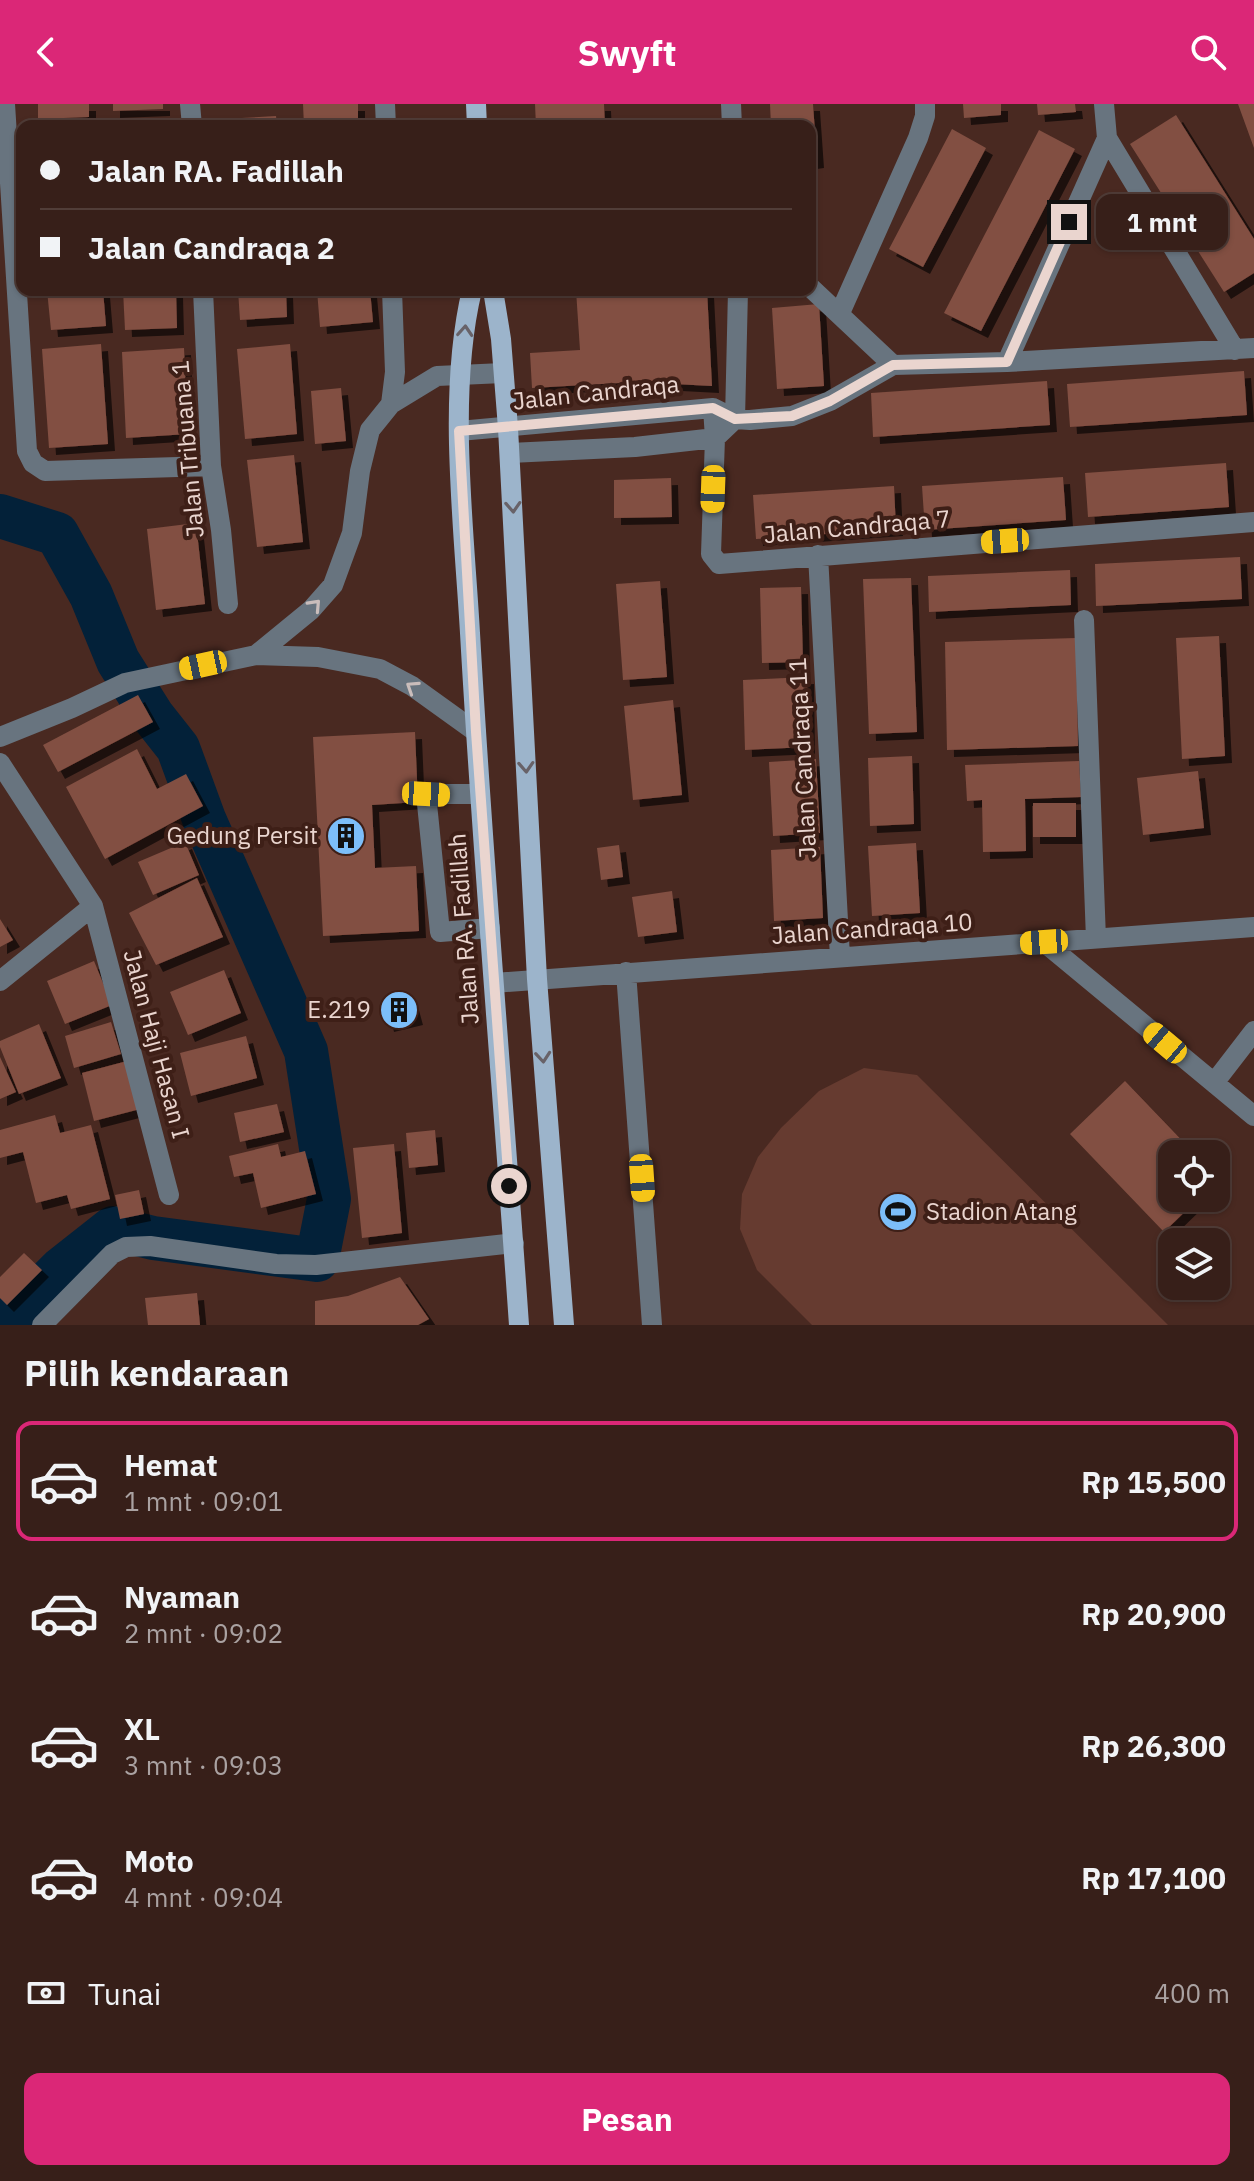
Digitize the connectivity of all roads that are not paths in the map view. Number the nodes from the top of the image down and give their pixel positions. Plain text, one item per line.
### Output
1 (5, 104) edge
2 (925, 104) edge
3 (1104, 104) edge
4 (1107, 138) junction
5 (16, 278) edge
6 (816, 292) edge
7 (17, 296) edge
8 (203, 296) edge
9 (392, 296) edge
10 (471, 296) edge
11 (494, 296) edge
12 (738, 296) edge
13 (840, 313) junction
14 (1244, 349) edge
15 (1007, 362) junction
16 (893, 365) junction
17 (462, 372) junction
18 (503, 373) junction
19 (391, 404) junction
20 (713, 408) junction
21 (743, 420) junction
22 (508, 428) junction
23 (459, 431) junction
24 (715, 438) junction
25 (510, 453) junction
26 (211, 466) junction
27 (1254, 522) edge
28 (818, 555) junction
29 (228, 604) dead end
30 (1084, 620) dead end
31 (256, 655) junction
32 (476, 732) junction
33 (0, 737) edge
34 (0, 763) edge
35 (480, 794) junction
36 (93, 906) junction
37 (1254, 927) edge
38 (490, 928) junction
39 (1096, 939) junction
40 (1044, 942) junction
41 (840, 957) junction
42 (626, 972) junction
43 (537, 979) junction
44 (0, 981) edge
45 (494, 983) junction
46 (1254, 1031) edge
47 (1214, 1083) junction
48 (1254, 1116) edge
49 (169, 1195) dead end
50 (514, 1243) junction
51 (42, 1325) edge
52 (519, 1325) edge
53 (564, 1325) edge
54 (652, 1325) edge

1 - 5 street
2 - 13 street
3 - 4 street
4 - 14 street
4 - 15 street
6 - 13 street
7 - 26 street
8 - 26 street, Jalan Tribuana 1
9 - 19 street
17 -> 10 main road, Jalan RA. Fadillah
11 - 18 main road
12 - 21 street
13 - 16 street
14 - 15 street
15 - 16 street
16 - 21 street
17 - 18 street
17 - 19 street
17 - 23 main road, Jalan RA. Fadillah
18 - 22 main road
31 -> 19 street
20 - 21 street, Jalan Candraqa
20 - 22 street, Jalan Candraqa
20 - 24 street, Jalan Candraqa 7
21 - 24 street
22 - 23 street, Jalan Candraqa
22 - 25 main road
23 - 32 main road, Jalan RA. Fadillah
24 - 25 street
24 - 28 street, Jalan Candraqa 7
25 -> 43 main road
26 - 29 street, Jalan Tribuana 1
27 - 28 street, Jalan Candraqa 7
28 - 41 street, Jalan Candraqa 11
30 - 39 street
32 -> 31 street
31 - 33 street
32 - 35 main road, Jalan RA. Fadillah
34 - 36 street, Jalan Haji Hasan I
35 - 38 main road, Jalan RA. Fadillah
35 - 38 street
36 - 44 street
36 - 49 street, Jalan Haji Hasan I
37 - 39 street, Jalan Candraqa 10
38 - 45 main road, Jalan RA. Fadillah
39 - 40 street, Jalan Candraqa 10
40 - 41 street, Jalan Candraqa 10
40 - 47 street
41 - 42 street, Jalan Candraqa 10
42 - 43 street, Jalan Candraqa 10
42 - 54 street
43 - 45 street, Jalan Candraqa 10
43 -> 53 main road
45 - 50 main road, Jalan RA. Fadillah
46 - 47 street
47 - 48 street
50 - 51 street
50 - 52 main road, Jalan RA. Fadillah

